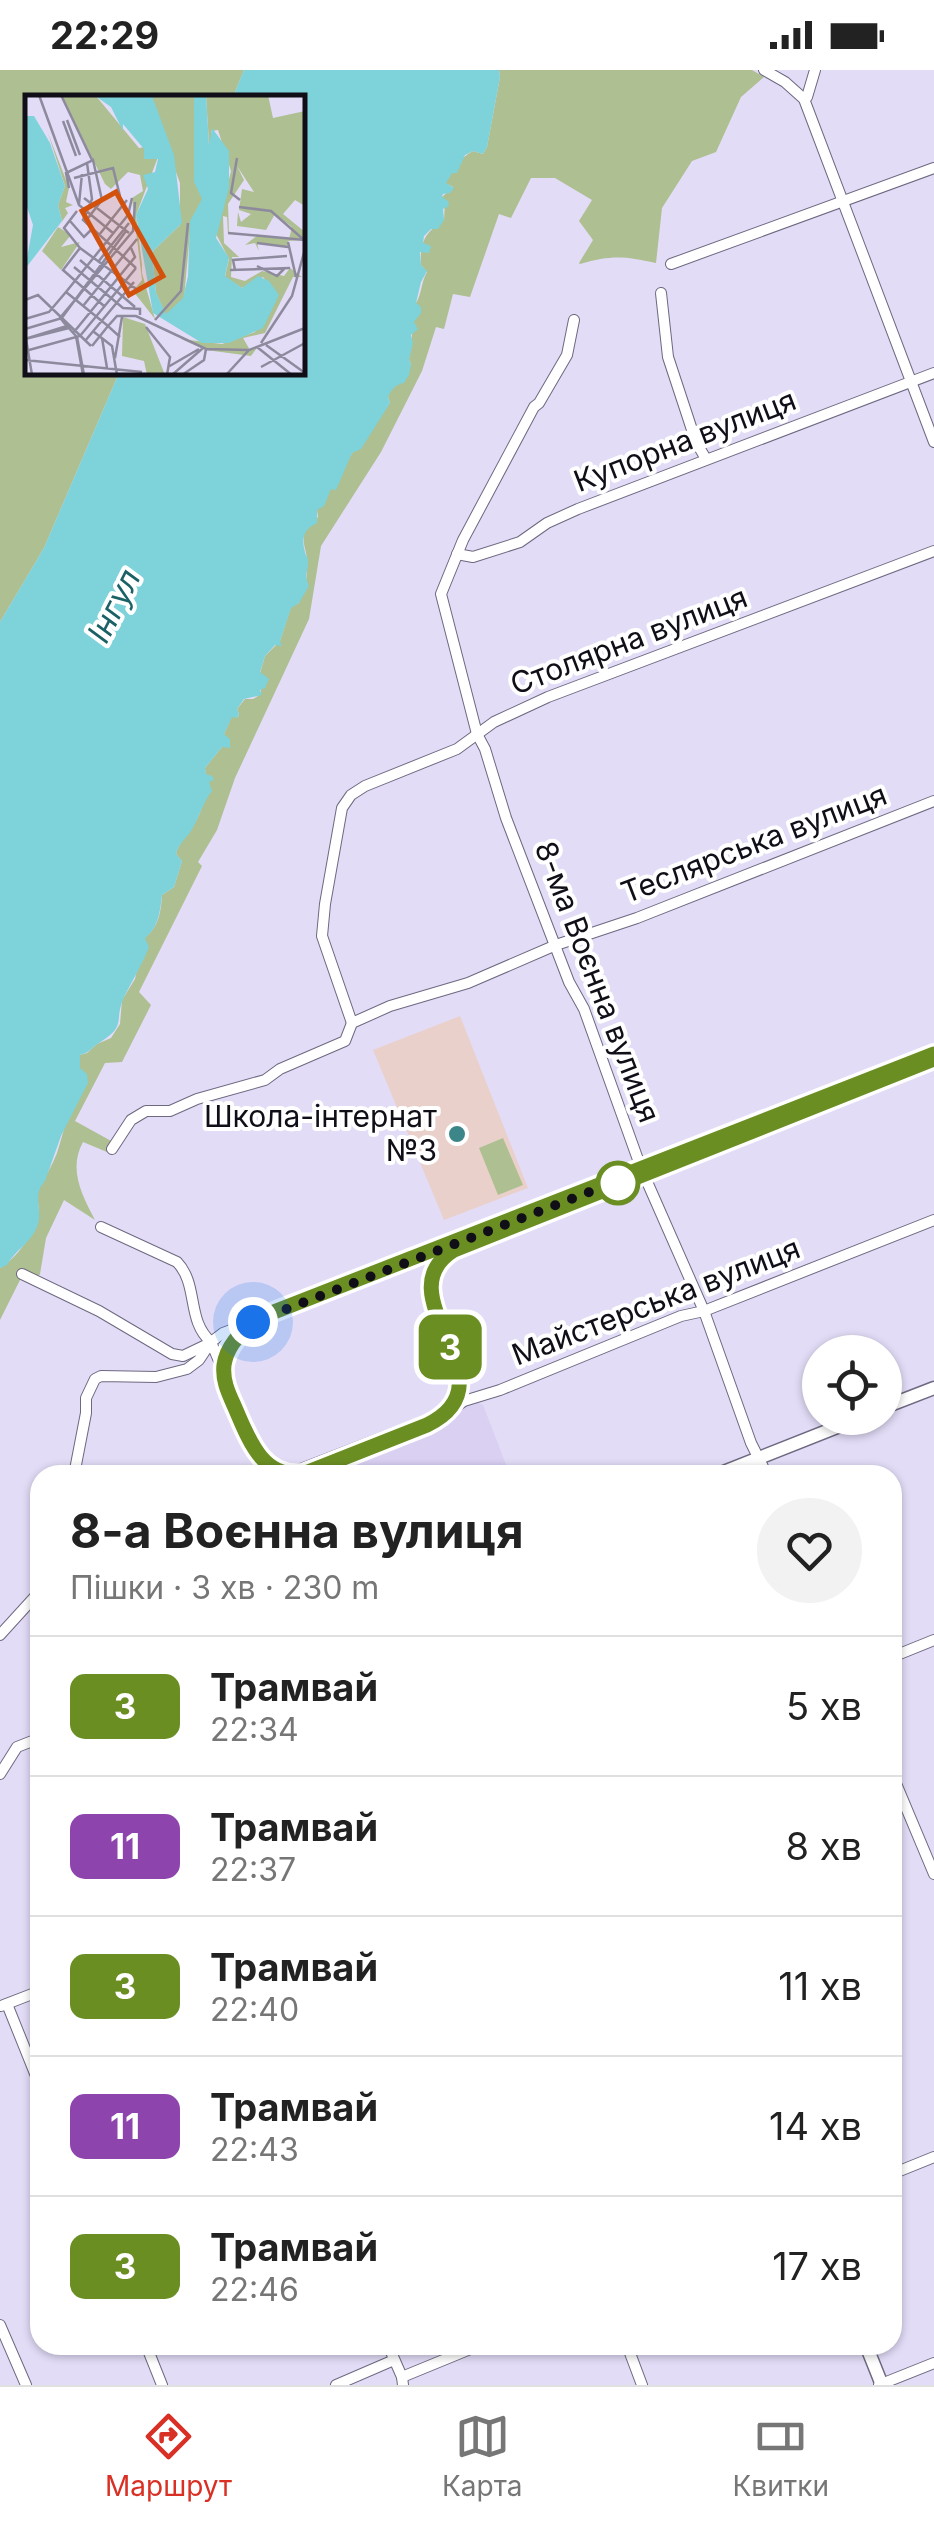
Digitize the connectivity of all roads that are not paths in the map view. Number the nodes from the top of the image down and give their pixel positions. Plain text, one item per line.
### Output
1 (764, 70) edge
2 (815, 70) edge
3 (804, 99) junction
4 (934, 168) edge
5 (844, 202) junction
6 (670, 264) dead end
7 (660, 293) dead end
8 (574, 320) dead end
9 (934, 373) edge
10 (911, 382) junction
11 (934, 442) edge
12 (706, 459) junction
13 (934, 550) edge
14 (457, 554) junction
15 (477, 734) junction
16 (934, 801) edge
17 (556, 945) junction
18 (352, 1024) junction
19 (934, 1056) edge
20 (112, 1148) dead end
21 (643, 1171) junction
22 (934, 1220) edge
23 (101, 1227) dead end
24 (22, 1274) dead end
25 (704, 1311) junction
26 (211, 1342) junction
27 (934, 1388) edge
28 (902, 1401) edge
29 (817, 1435) edge
30 (759, 1458) junction
31 (76, 1465) edge
32 (263, 1465) edge
33 (311, 1465) edge
34 (741, 1465) edge
35 (762, 1465) edge
36 (30, 1602) edge
37 (0, 1635) edge
38 (934, 1640) edge
39 (902, 1653) edge
40 (30, 1742) edge
41 (0, 1774) edge
42 (902, 1798) edge
43 (934, 1874) edge
44 (30, 1995) edge
45 (3, 2005) edge
46 (30, 2064) edge
47 (934, 2156) edge
48 (902, 2170) edge
49 (0, 2325) edge
50 (150, 2355) edge
51 (392, 2355) edge
52 (456, 2355) edge
53 (631, 2355) edge
54 (870, 2355) edge
55 (394, 2360) junction
56 (934, 2363) edge
57 (414, 2372) junction
58 (403, 2381) edge
59 (26, 2385) edge
60 (162, 2385) edge
61 (336, 2385) edge
62 (420, 2385) edge
63 (642, 2385) edge
64 (881, 2385) edge

1 - 3 street
2 - 3 street
3 - 5 street
4 - 5 street
5 - 6 street
5 - 10 street
7 - 12 street
8 - 14 street, 8-ма Воєнна вулиця
9 - 10 street, Купорна вулиця
10 - 11 street
10 - 12 street, Купорна вулиця
12 - 14 street, Купорна вулиця
13 - 15 street, Столярна вулиця
14 - 15 street, 8-ма Воєнна вулиця
15 - 17 street, 8-ма Воєнна вулиця
15 - 18 street, Столярна вулиця
16 - 17 street, Теслярська вулиця
17 - 18 street, Теслярська вулиця
17 - 21 street, 8-ма Воєнна вулиця
18 - 20 street, Теслярська вулиця
19 - 21 street
21 - 25 street, 8-ма Воєнна вулиця
21 - 26 street
22 - 25 street, Майстерська вулиця
23 - 26 street
24 - 26 street
25 - 30 street, 8-ма Воєнна вулиця
25 - 33 street, Майстерська вулиця
26 - 31 street
26 - 32 street
27 - 28 street
29 - 30 street
30 - 34 street
30 - 35 street, 8-ма Воєнна вулиця
36 - 37 street
38 - 39 street
40 - 41 street
42 - 43 street
44 - 45 street
45 - 46 street
47 - 48 street
49 - 59 street
50 - 60 street
51 - 55 street
52 - 57 street
53 - 63 street
54 - 64 street
55 - 58 street
55 - 61 street
56 - 64 street
57 - 58 street
57 - 62 street

